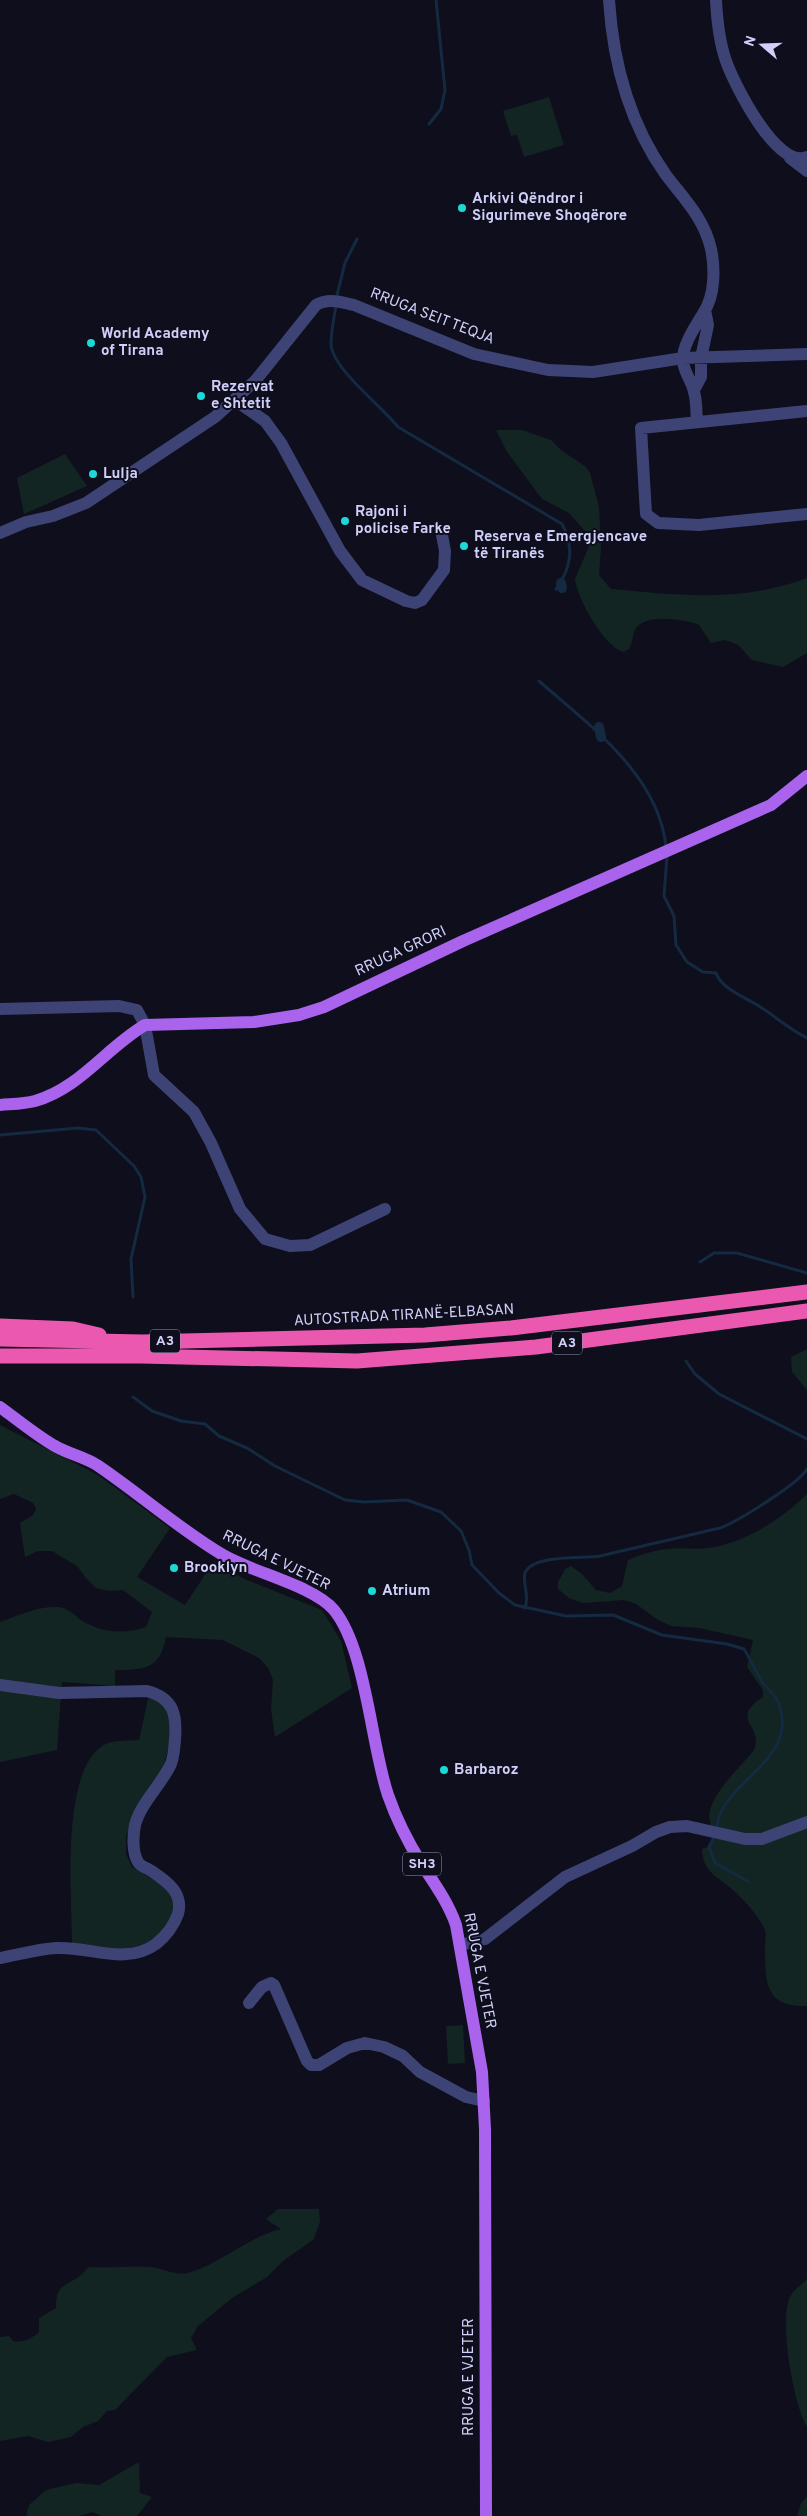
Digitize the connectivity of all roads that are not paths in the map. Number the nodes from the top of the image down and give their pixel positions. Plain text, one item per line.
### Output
1 (609, 0) edge
2 (716, 0) edge
3 (807, 157) edge
4 (790, 158) junction
5 (807, 171) edge
6 (705, 310) junction
7 (807, 354) edge
8 (683, 358) junction
9 (701, 358) junction
10 (694, 390) junction
11 (237, 398) junction
12 (807, 411) edge
13 (697, 422) junction
14 (807, 514) edge
15 (0, 533) edge
16 (442, 535) dead end
17 (807, 776) edge
18 (0, 1009) edge
19 (145, 1025) junction
20 (0, 1104) edge
21 (385, 1209) dead end
22 (807, 1292) edge
23 (807, 1310) edge
24 (0, 1326) edge
25 (0, 1339) edge
26 (114, 1341) junction
27 (0, 1356) edge
28 (0, 1407) edge
29 (0, 1685) edge
30 (807, 1822) edge
31 (460, 1944) junction
32 (0, 1958) edge
33 (249, 2003) dead end
34 (484, 2101) junction
35 (486, 2516) edge

1 - 6 street
2 - 4 street
3 - 4 street
4 - 5 street
6 - 8 street
6 - 9 street
7 - 9 street, RRUGA SEIT TEQJA
8 - 9 street, RRUGA SEIT TEQJA
8 - 10 street
8 - 11 street, RRUGA SEIT TEQJA
9 - 10 street
10 - 13 street
11 - 15 street, RRUGA SEIT TEQJA
11 - 16 street
12 - 13 street
13 - 14 street
17 - 19 main road, RRUGA GRORI
18 - 19 street
19 - 20 main road
19 - 21 street
22 - 26 highway, AUTOSTRADA TIRANË-ELBASAN / A3
23 - 27 highway, A3
24 - 26 highway
25 - 26 highway, AUTOSTRADA TIRANË-ELBASAN / A3
28 - 31 main road, RRUGA E VJETER / SH3
29 - 32 street
30 - 31 street
31 - 34 main road, RRUGA E VJETER / SH3
33 - 34 street
34 - 35 main road, RRUGA E VJETER / SH3

